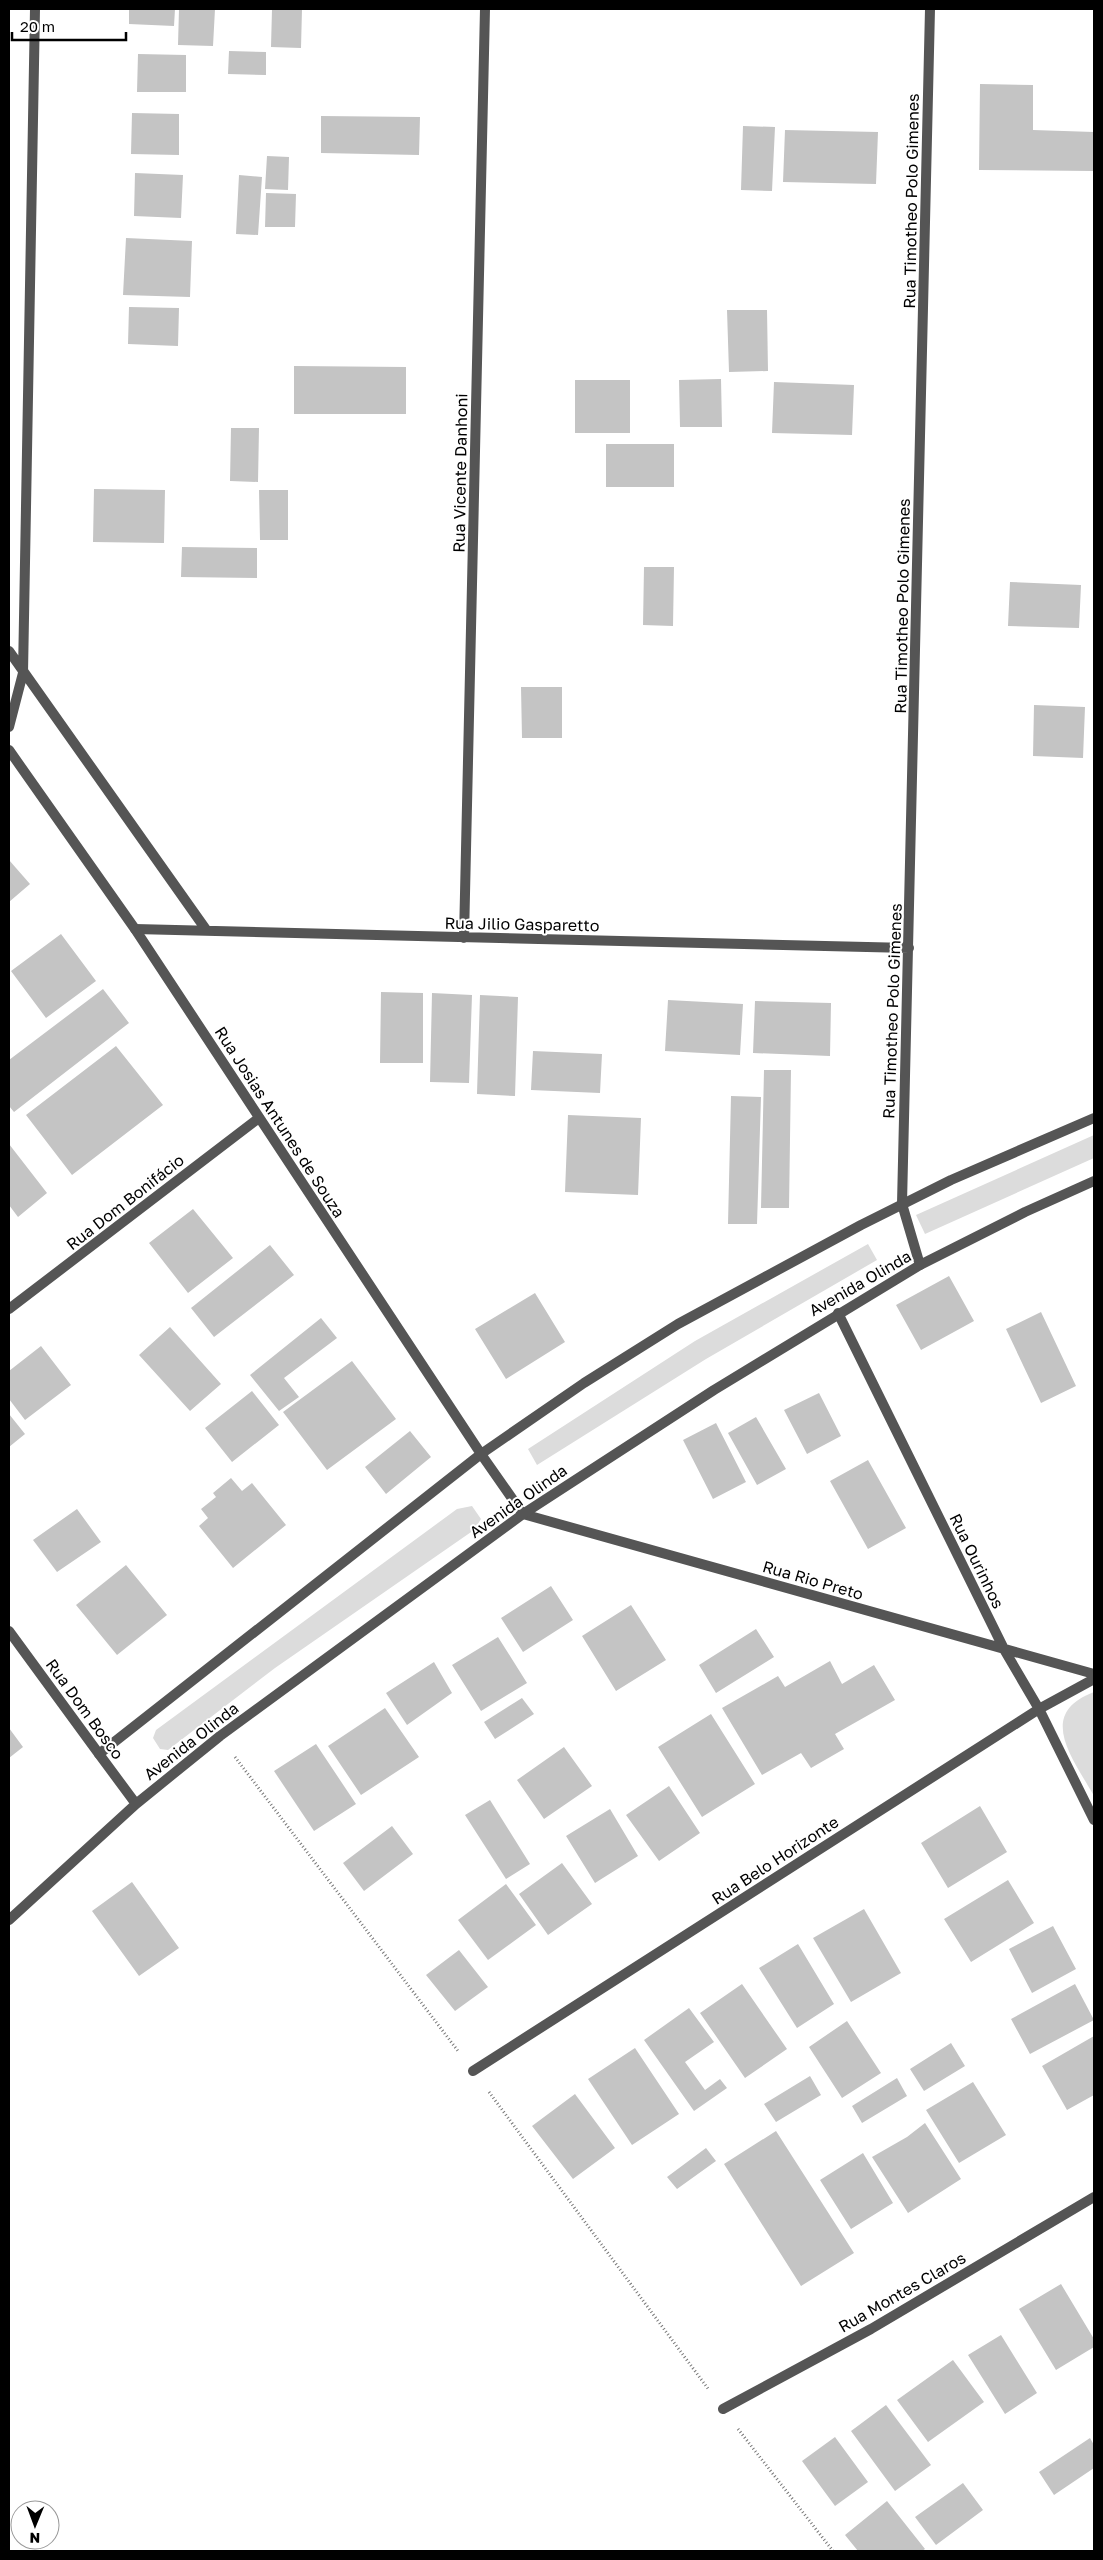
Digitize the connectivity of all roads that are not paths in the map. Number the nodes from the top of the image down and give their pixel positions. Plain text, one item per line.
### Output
1 (35, 9) edge
2 (485, 9) edge
3 (930, 9) edge
4 (9, 651) edge
5 (24, 673) junction
6 (9, 727) edge
7 (9, 750) edge
8 (135, 929) junction
9 (208, 931) junction
10 (464, 938) junction
11 (909, 948) junction
12 (259, 1118) junction
13 (1094, 1118) edge
14 (1094, 1181) edge
15 (902, 1204) junction
16 (920, 1265) junction
17 (9, 1310) edge
18 (838, 1313) junction
19 (481, 1454) junction
20 (523, 1514) junction
21 (9, 1631) edge
22 (1005, 1650) junction
23 (1094, 1674) edge
24 (1094, 1679) edge
25 (1039, 1709) junction
26 (99, 1754) junction
27 (136, 1804) junction
28 (1094, 1820) edge
29 (9, 1920) edge
30 (474, 2071) road end
31 (1094, 2197) edge
32 (723, 2409) road end

1 - 5 street
2 - 10 street, Rua Vicente Danhoni
3 - 11 street, Rua Timotheo Polo Gimenes
4 - 5 street
5 - 6 street
5 - 9 street
7 - 8 street, Rua Josias Antunes de Souza
8 - 9 street, Rua Jilio Gasparetto
8 - 12 street, Rua Josias Antunes de Souza
9 - 10 street, Rua Jilio Gasparetto
10 - 11 street, Rua Jilio Gasparetto
11 - 15 street, Rua Timotheo Polo Gimenes
12 - 17 street, Rua Dom Bonifácio
12 - 19 street, Rua Josias Antunes de Souza
13 - 15 street
14 - 16 street, Avenida Olinda
15 - 16 street, Rua Timotheo Polo Gimenes
15 - 19 street
16 - 18 street, Avenida Olinda
18 - 20 street, Avenida Olinda
18 - 22 street, Rua Ourinhos
19 - 20 street, Rua Josias Antunes de Souza
19 - 26 street
20 - 22 street, Rua Rio Preto
20 - 27 street, Avenida Olinda
21 - 26 street, Rua Dom Bosco
22 - 23 street, Rua Rio Preto
22 - 25 street, Rua Ourinhos
24 - 25 street, Rua Belo Horizonte
25 - 28 street, Rua Ourinhos
25 - 30 street, Rua Belo Horizonte
26 - 27 street, Rua Dom Bosco
27 - 29 street, Avenida Olinda
31 - 32 street, Rua Montes Claros

